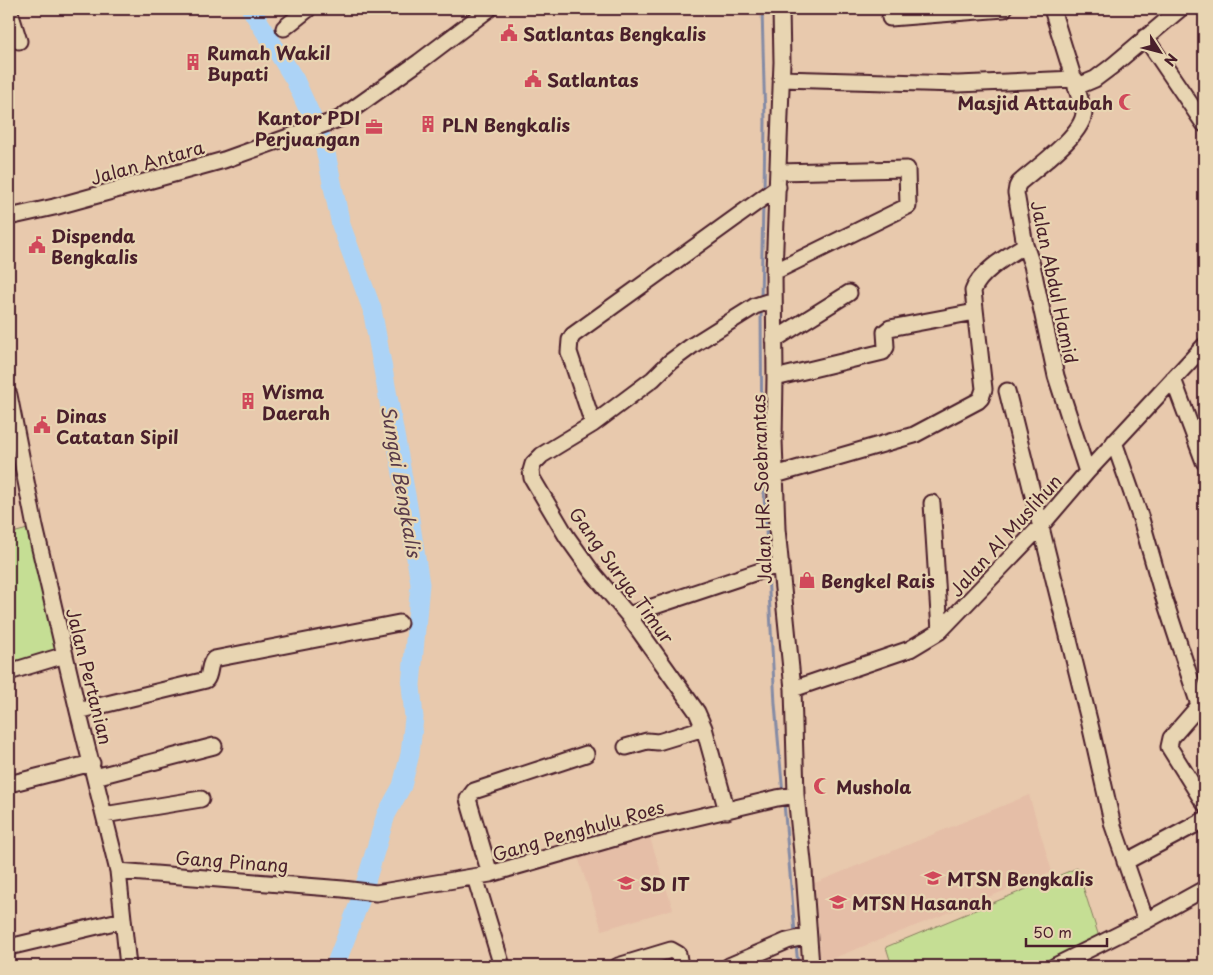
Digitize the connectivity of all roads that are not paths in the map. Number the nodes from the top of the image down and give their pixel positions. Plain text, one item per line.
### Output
1 (9, 9) edge
2 (308, 9) edge
3 (489, 9) edge
4 (781, 9) edge
5 (1004, 9) edge
6 (1052, 9) edge
7 (1180, 9) edge
8 (972, 10) edge
9 (890, 18) dead end
10 (284, 28) dead end
11 (1145, 36) junction
12 (19, 41) dead end
13 (781, 79) junction
14 (1076, 83) junction
15 (1204, 124) edge
16 (778, 172) junction
17 (778, 188) junction
18 (9, 217) edge
19 (1025, 245) junction
20 (774, 272) junction
21 (849, 293) dead end
22 (765, 303) junction
23 (975, 312) junction
24 (774, 340) junction
25 (1204, 346) edge
26 (775, 378) junction
27 (1173, 379) junction
28 (1007, 391) dead end
29 (9, 395) edge
30 (593, 424) junction
31 (1114, 442) junction
32 (1204, 462) edge
33 (1087, 472) junction
34 (775, 475) junction
35 (932, 503) dead end
36 (1040, 527) junction
37 (781, 564) junction
38 (628, 615) junction
39 (399, 623) dead end
40 (940, 631) junction
41 (65, 654) junction
42 (9, 672) edge
43 (793, 689) junction
44 (1202, 702) edge
45 (78, 711) junction
46 (704, 728) junction
47 (214, 746) dead end
48 (626, 747) dead end
49 (586, 754) dead end
50 (94, 770) junction
51 (9, 784) edge
52 (787, 796) junction
53 (201, 799) dead end
54 (1204, 803) edge
55 (727, 810) junction
56 (104, 815) junction
57 (1204, 820) edge
58 (1126, 862) junction
59 (118, 872) junction
60 (483, 876) junction
61 (1204, 889) edge
62 (376, 893) joint
63 (123, 920) junction
64 (1146, 921) junction
65 (798, 938) junction
66 (9, 947) edge
67 (128, 966) edge
68 (502, 966) edge
69 (618, 966) edge
70 (680, 966) edge
71 (729, 966) edge
72 (811, 966) edge
73 (1055, 966) edge

1 - 12 street
2 - 10 street
3 - 18 street, Jalan Antara
4 - 13 street, Jalan HR. Soebrantas
5 - 8 street
6 - 14 street, Jalan Abdul Hamid
7 - 11 street
8 - 9 street
11 - 14 street
11 - 15 street
13 - 14 street
13 - 16 street, Jalan HR. Soebrantas
14 - 19 street, Jalan Abdul Hamid
16 - 17 street, Jalan HR. Soebrantas
16 - 20 street
17 - 20 street, Jalan HR. Soebrantas
17 - 30 street
19 - 23 street
19 - 33 street, Jalan Abdul Hamid
20 - 22 street, Jalan HR. Soebrantas
21 - 24 street
22 - 24 street, Jalan HR. Soebrantas
22 - 30 street, Gang Surya Timur
23 - 26 street
23 - 34 street
24 - 26 street, Jalan HR. Soebrantas
25 - 27 street, Jalan Al Muslihun
26 - 34 street, Jalan HR. Soebrantas
27 - 31 street, Jalan Al Muslihun
27 - 32 street
28 - 36 street
29 - 41 street, Jalan Pertanian
30 - 38 street, Gang Surya Timur
31 - 33 street, Jalan Al Muslihun
31 - 44 street
33 - 36 street, Jalan Al Muslihun
34 - 37 street, Jalan HR. Soebrantas
35 - 40 street
36 - 40 street, Jalan Al Muslihun
36 - 58 street
37 - 38 street
37 - 43 street, Jalan HR. Soebrantas
38 - 46 street, Gang Surya Timur
39 - 45 street
40 - 43 street, Jalan Al Muslihun
41 - 42 street
41 - 45 street, Jalan Pertanian
43 - 52 street, Jalan HR. Soebrantas
44 - 54 street
45 - 50 street, Jalan Pertanian
46 - 48 street
46 - 55 street, Gang Surya Timur
47 - 50 street
49 - 60 street
50 - 51 street
50 - 56 street, Jalan Pertanian
52 - 55 street, Gang Penghulu Roes
52 - 65 street, Jalan HR. Soebrantas
53 - 56 street
55 - 60 street, Gang Penghulu Roes
56 - 59 street, Jalan Pertanian
57 - 58 street
58 - 64 street
59 - 62 street, Gang Pinang
59 - 63 street, Jalan Pertanian
60 - 62 street, Gang Penghulu Roes
60 - 68 street
61 - 64 street
63 - 66 street
63 - 67 street, Jalan Pertanian
64 - 73 street
65 - 71 street
65 - 72 street, Jalan HR. Soebrantas
69 - 70 street

